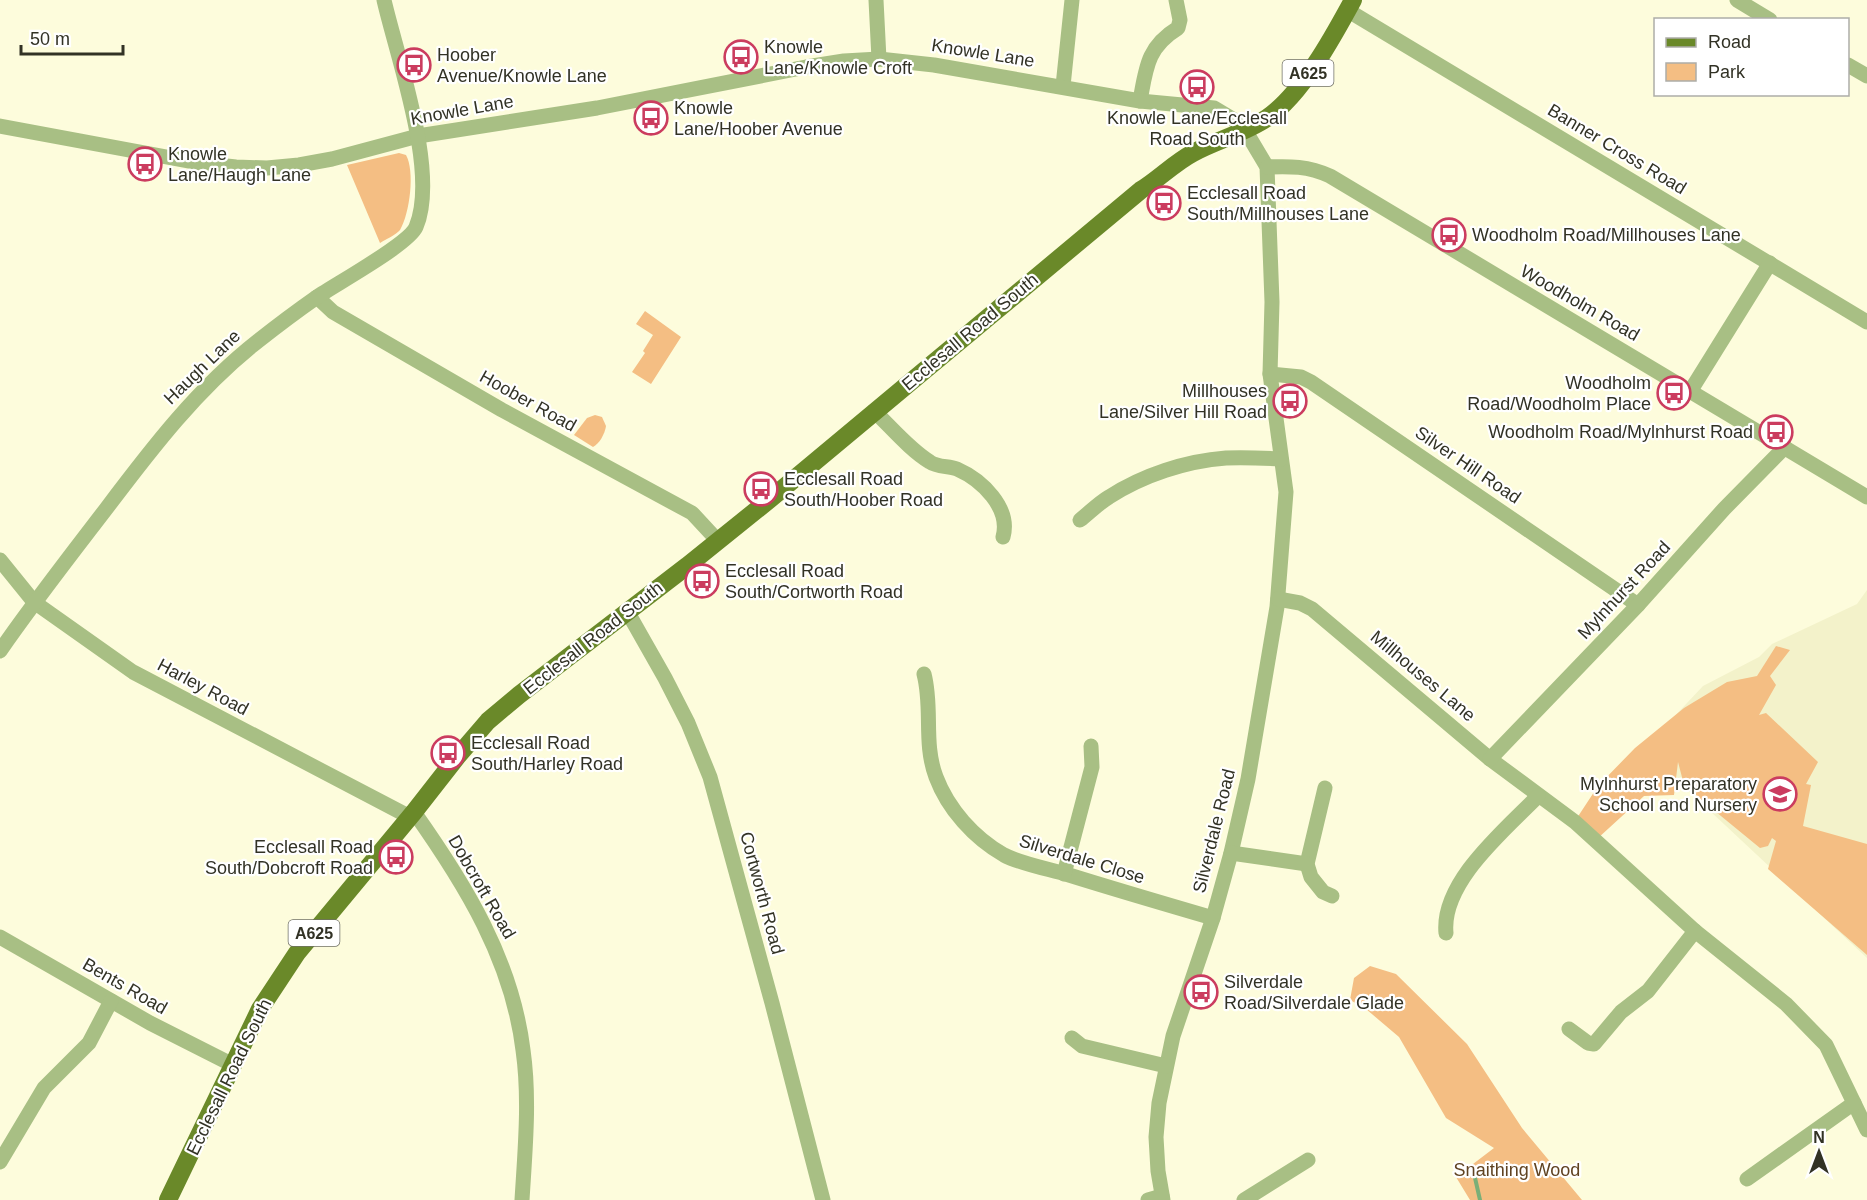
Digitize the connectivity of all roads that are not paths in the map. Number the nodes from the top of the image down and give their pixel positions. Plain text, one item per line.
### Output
1 (384, 0) edge
2 (876, 0) edge
3 (1072, 0) edge
4 (1176, 0) edge
5 (1737, 0) edge
6 (1350, 5) edge
7 (1767, 18) edge
8 (879, 59) junction
9 (1849, 66) edge
10 (1867, 76) edge
11 (1063, 86) junction
12 (1140, 101) junction
13 (0, 126) edge
14 (1245, 130) junction
15 (418, 136) junction
16 (1267, 167) junction
17 (1770, 263) junction
18 (317, 297) junction
19 (1867, 322) edge
20 (1270, 374) junction
21 (1691, 390) junction
22 (874, 411) junction
23 (1785, 447) junction
24 (1281, 459) junction
25 (1867, 497) edge
26 (1080, 520) dead end
27 (1003, 537) dead end
28 (718, 541) junction
29 (0, 560) edge
30 (1278, 599) junction
31 (34, 602) junction
32 (1638, 605) junction
33 (627, 611) junction
34 (0, 651) edge
35 (924, 674) dead end
36 (1091, 746) dead end
37 (1490, 759) junction
38 (1325, 789) dead end
39 (1538, 796) junction
40 (412, 815) junction
41 (1231, 853) junction
42 (1307, 864) junction
43 (1064, 874) junction
44 (1332, 896) dead end
45 (1213, 918) junction
46 (1695, 931) junction
47 (1446, 933) dead end
48 (0, 937) edge
49 (111, 1001) junction
50 (1569, 1029) dead end
51 (1072, 1038) dead end
52 (233, 1065) junction
53 (1166, 1066) junction
54 (1854, 1103) junction
55 (1867, 1130) edge
56 (1308, 1160) dead end
57 (0, 1162) edge
58 (1747, 1179) dead end
59 (1158, 1199) edge
60 (168, 1200) edge
61 (522, 1200) edge
62 (823, 1200) edge
63 (1244, 1200) edge

1 - 15 street, Haugh Lane
2 - 8 street
3 - 11 street
4 - 12 street
5 - 7 street
6 - 14 main road, Ecclesall Road South / A625
6 - 17 street, Banner Cross Road
8 - 11 street, Knowle Lane
8 - 15 street, Knowle Lane
9 - 10 street
11 - 12 street, Knowle Lane
12 - 14 street, Knowle Lane
13 - 15 street, Knowle Lane
14 - 16 street
14 - 22 main road, Ecclesall Road South / A625
15 - 18 street, Haugh Lane
16 - 20 street
16 - 21 street, Woodholm Road
17 - 19 street, Banner Cross Road
17 - 21 street
18 - 28 street, Hoober Road
18 - 31 street, Haugh Lane
20 - 24 street
20 - 32 street, Silver Hill Road
21 - 23 street, Woodholm Road
22 - 27 street
22 - 28 main road, Ecclesall Road South / A625
23 - 25 street, Woodholm Road
23 - 32 street, Mylnhurst Road
24 - 26 street
24 - 30 street
28 - 33 main road, Ecclesall Road South / A625
29 - 31 street, Harley Road
30 - 37 street, Millhouses Lane
30 - 41 street, Silverdale Road
31 - 34 street, Haugh Lane
31 - 40 street, Harley Road
32 - 37 street, Mylnhurst Road
33 - 40 main road, Ecclesall Road South / A625
33 - 62 street, Cortworth Road
35 - 43 street, Silverdale Close
36 - 43 street
37 - 39 street, Millhouses Lane
38 - 42 street
39 - 46 street, Millhouses Lane
39 - 47 street
40 - 52 main road, Ecclesall Road South / A625
40 - 61 street, Dobcroft Road
41 - 42 street
41 - 45 street, Silverdale Road
42 - 44 street
43 - 45 street, Silverdale Close
45 - 53 street, Silverdale Road
46 - 50 street
46 - 54 street, Millhouses Lane
48 - 49 street, Bents Road
49 - 52 street, Bents Road
49 - 57 street
51 - 53 street
52 - 60 main road, Ecclesall Road South / A625
53 - 59 street, Silverdale Road
54 - 55 street, Millhouses Lane
54 - 58 street
56 - 63 street

